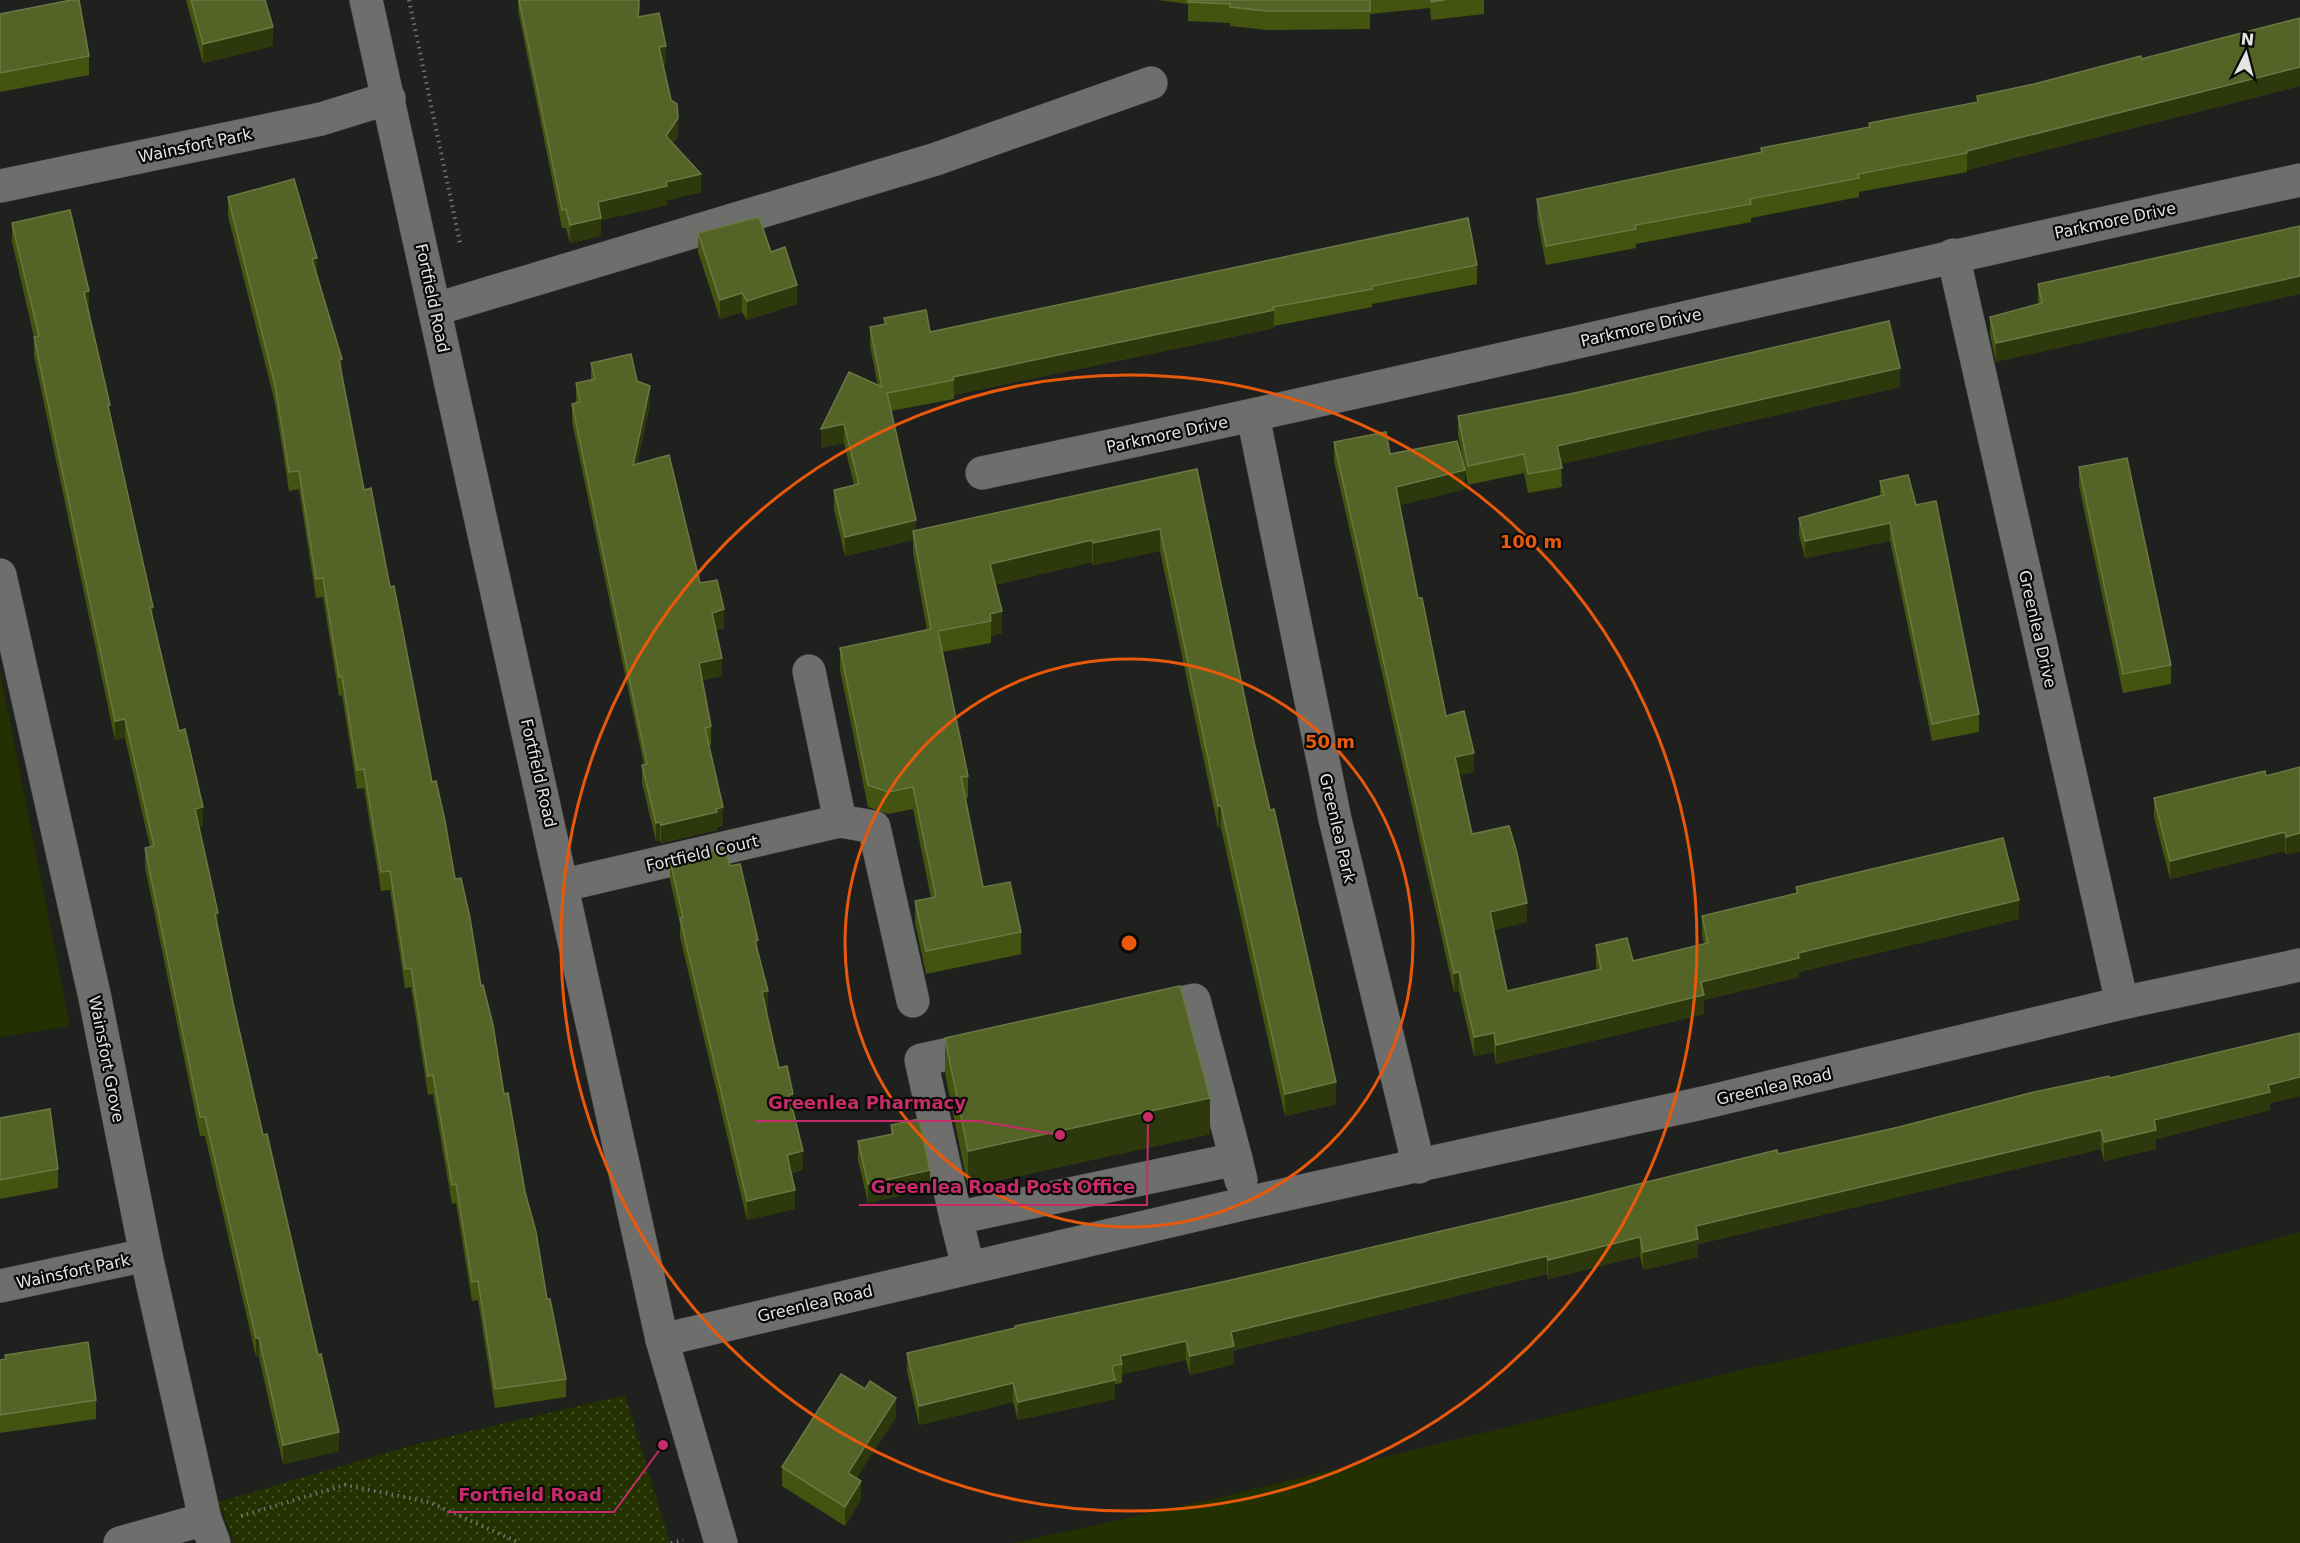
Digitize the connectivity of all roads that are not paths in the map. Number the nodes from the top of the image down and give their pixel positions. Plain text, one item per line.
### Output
1 (366, 0) edge
2 (1150, 83) dead end
3 (389, 98) junction
4 (2300, 180) edge
5 (0, 186) edge
6 (1953, 255) junction
7 (436, 309) junction
8 (1253, 416) junction
9 (982, 473) dead end
10 (0, 575) edge
11 (809, 671) dead end
12 (840, 821) junction
13 (564, 885) junction
14 (2300, 965) edge
15 (913, 1001) dead end
16 (2122, 1003) junction
17 (1115, 1018) edge
18 (1023, 1038) edge
19 (1236, 1159) junction
20 (1419, 1167) junction
21 (1247, 1203) junction
22 (956, 1218) junction
23 (146, 1256) junction
24 (968, 1268) junction
25 (0, 1286) edge
26 (662, 1340) junction
27 (210, 1531) edge
28 (120, 1543) edge
29 (721, 1543) edge

1 - 3 street, Fortfield Road
2 - 7 street
3 - 5 street, Wainsfort Park
3 - 7 street, Fortfield Road
4 - 6 street, Parkmore Drive
6 - 8 street, Parkmore Drive
6 - 16 street, Greenlea Drive
7 - 13 street, Fortfield Road
8 - 9 street, Parkmore Drive
8 - 20 street, Greenlea Park
10 - 23 street, Wainsfort Grove
11 - 12 street
12 - 13 street, Fortfield Court
12 - 15 street, Fortfield Court
13 - 26 street, Fortfield Road
14 - 16 street, Greenlea Road
16 - 20 street, Greenlea Road
17 - 19 street
18 - 22 street
19 - 21 street
19 - 22 street
20 - 21 street, Greenlea Road
21 - 24 street, Greenlea Road
22 - 24 street
23 - 25 street, Wainsfort Park
23 - 27 street, Wainsfort Grove
24 - 26 street, Greenlea Road
26 - 29 street, Fortfield Road
27 - 28 street

